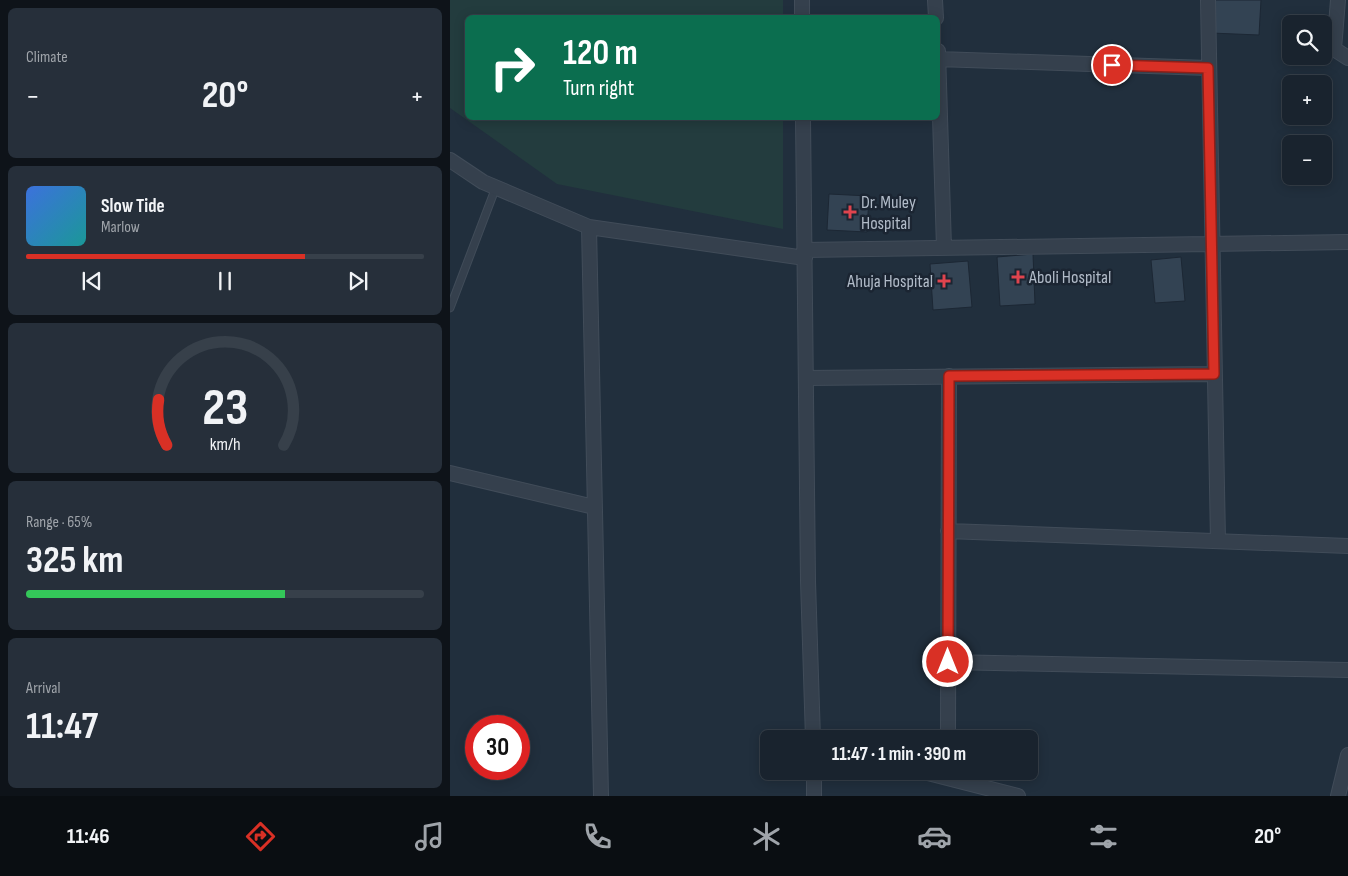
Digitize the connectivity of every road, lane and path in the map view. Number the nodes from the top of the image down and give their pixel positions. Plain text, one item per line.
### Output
1 (802, 0) edge
2 (935, 0) edge
3 (1208, 0) edge
4 (1338, 0) edge
5 (802, 15) edge
6 (936, 15) edge
7 (940, 58) edge
8 (1348, 58) edge
9 (1208, 68) junction
10 (803, 120) edge
11 (940, 120) edge
12 (450, 160) edge
13 (496, 187) junction
14 (589, 227) junction
15 (1348, 242) edge
16 (1212, 244) junction
17 (944, 248) junction
18 (805, 254) junction
19 (450, 308) edge
20 (1214, 374) junction
21 (949, 376) junction
22 (806, 378) junction
23 (450, 474) edge
24 (594, 507) junction
25 (948, 531) junction
26 (1218, 541) junction
27 (1348, 546) edge
28 (948, 662) junction
29 (1348, 670) edge
30 (813, 730) edge
31 (948, 730) edge
32 (1348, 755) edge
33 (814, 780) edge
34 (965, 780) edge
35 (601, 796) edge
36 (814, 796) edge
37 (1018, 796) edge
38 (1338, 796) edge

1 - 5 street
2 - 6 street
3 - 9 street
4 - 8 street
7 - 9 street
9 - 16 street
10 - 18 street
11 - 17 street
12 - 13 street
13 - 14 street
13 - 19 lane
14 - 18 street
14 - 24 street
15 - 16 street
16 - 17 street
16 - 20 street
17 - 18 street
18 - 22 street
20 - 21 street
20 - 26 street
21 - 22 street
21 - 25 street
22 - 30 street
23 - 24 street
24 - 35 street
25 - 26 street
25 - 28 street
26 - 27 street
28 - 29 street
28 - 31 street
32 - 38 street
33 - 36 street
34 - 37 street

